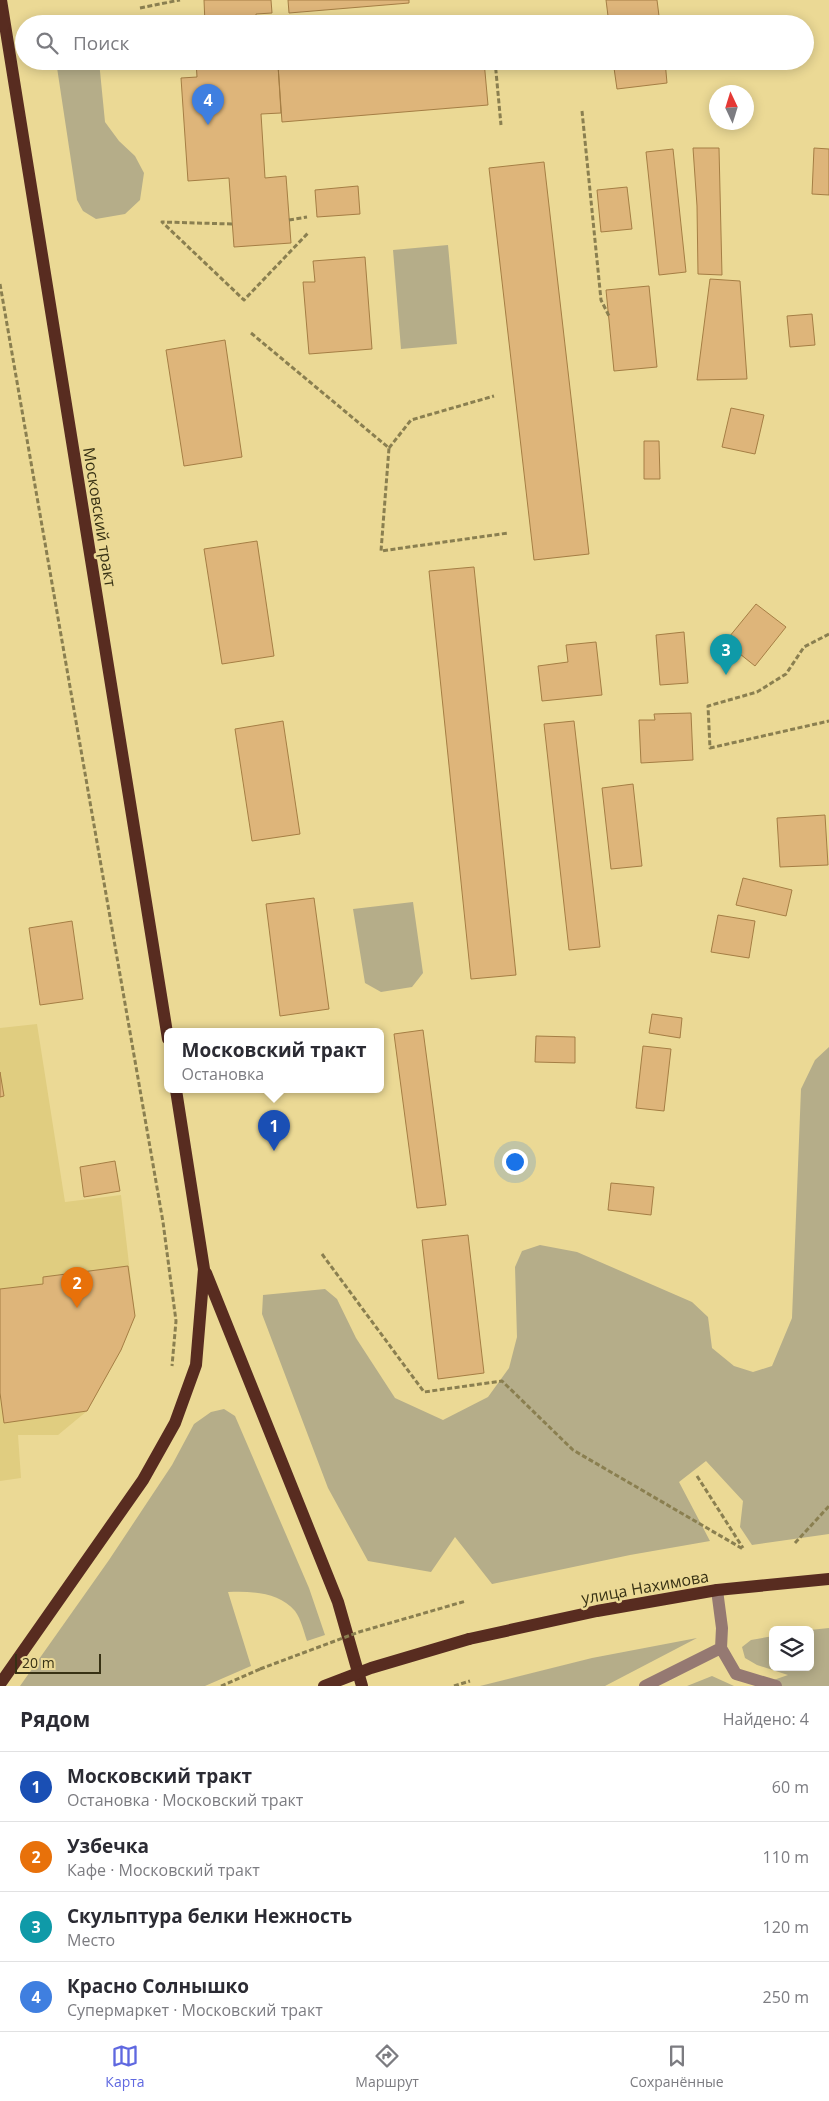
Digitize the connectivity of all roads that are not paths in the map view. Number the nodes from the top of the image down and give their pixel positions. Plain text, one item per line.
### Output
1 (1, 0) edge
2 (166, 1028) edge
3 (176, 1093) edge
4 (204, 1269) junction
5 (829, 1579) edge
6 (717, 1590) junction
7 (721, 1648) junction
8 (0, 1684) edge
9 (324, 1686) edge
10 (362, 1686) edge
11 (645, 1686) edge
12 (776, 1686) edge

1 - 2 main road, Московский тракт
3 - 4 main road
4 - 8 main road
4 - 10 main road
5 - 6 main road, улица Нахимова
6 - 7 street
6 - 9 main road, улица Нахимова, bridge
7 - 11 street
7 - 12 street

